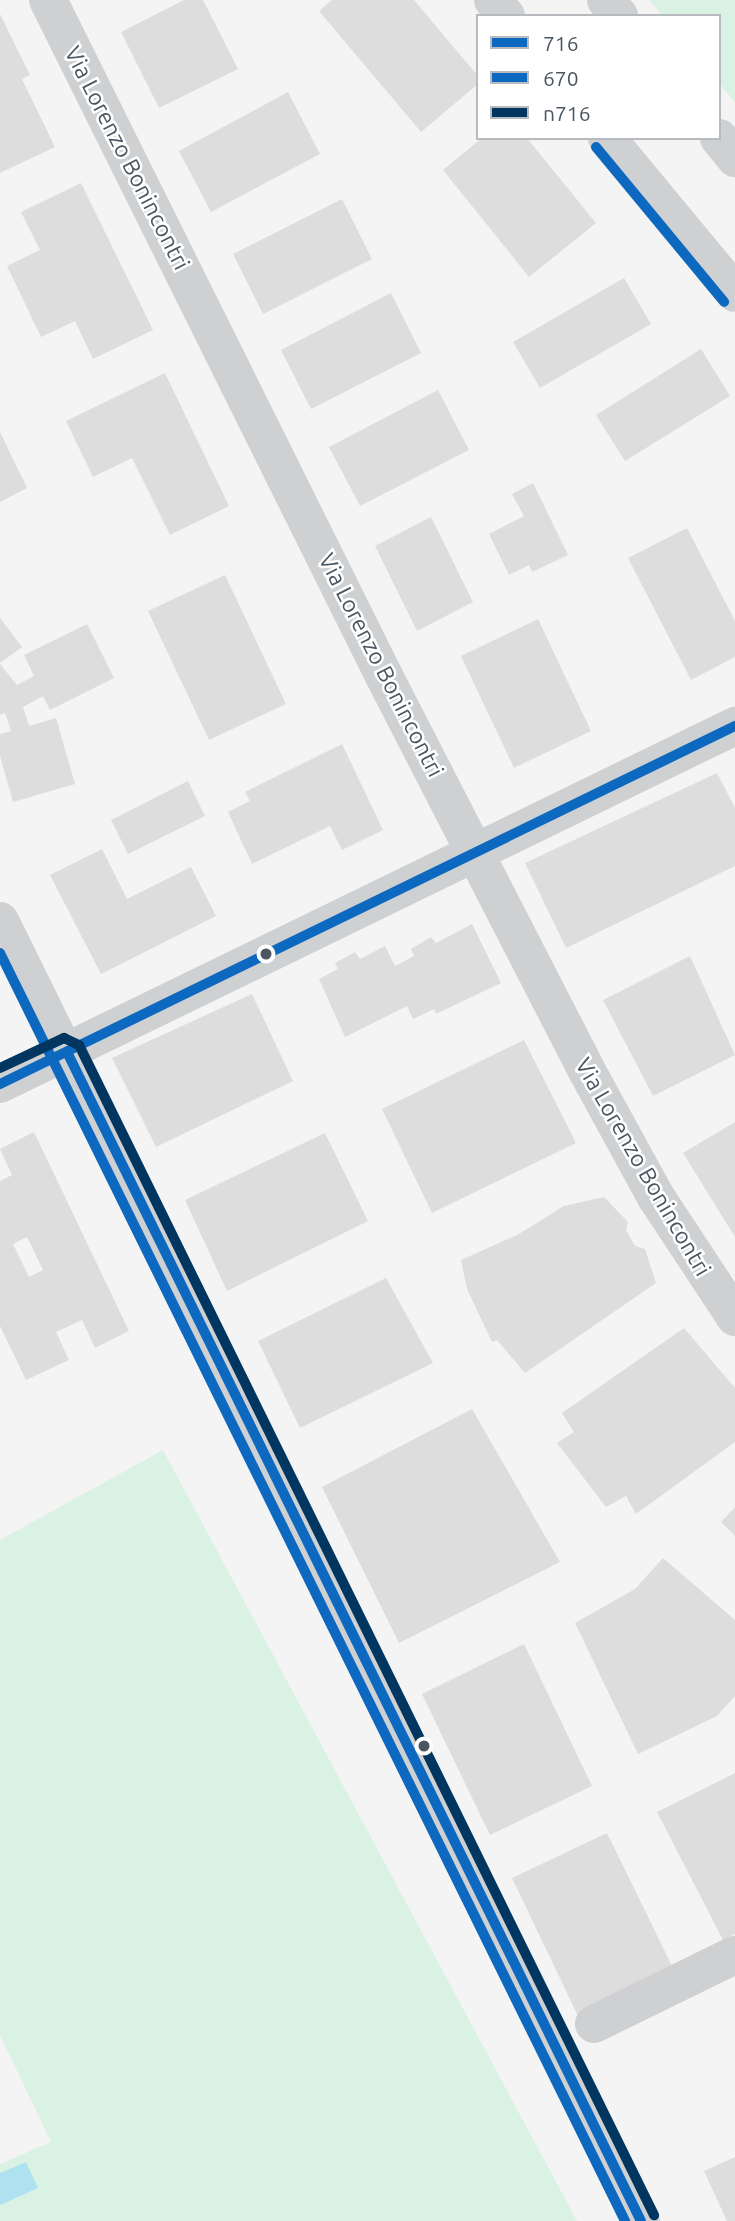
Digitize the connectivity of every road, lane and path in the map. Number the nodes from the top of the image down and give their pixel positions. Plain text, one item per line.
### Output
1 (48, 0) edge
2 (493, 0) edge
3 (606, 0) edge
4 (504, 14) edge
5 (617, 14) edge
6 (609, 140) edge
7 (721, 140) edge
8 (735, 158) edge
9 (735, 293) edge
10 (735, 726) edge
11 (476, 850) junction
12 (0, 921) edge
13 (67, 1052) junction
14 (0, 1084) edge
15 (735, 1317) edge
16 (735, 1955) edge
17 (594, 2024) dead end
18 (640, 2221) edge

1 - 11 street, Via Lorenzo Bonincontri
2 - 4 street
3 - 5 street
6 - 9 street
7 - 8 street
10 - 11 street
11 - 13 street
11 - 15 street, Via Lorenzo Bonincontri
12 - 13 street
13 - 14 street
13 - 18 street
16 - 17 street

